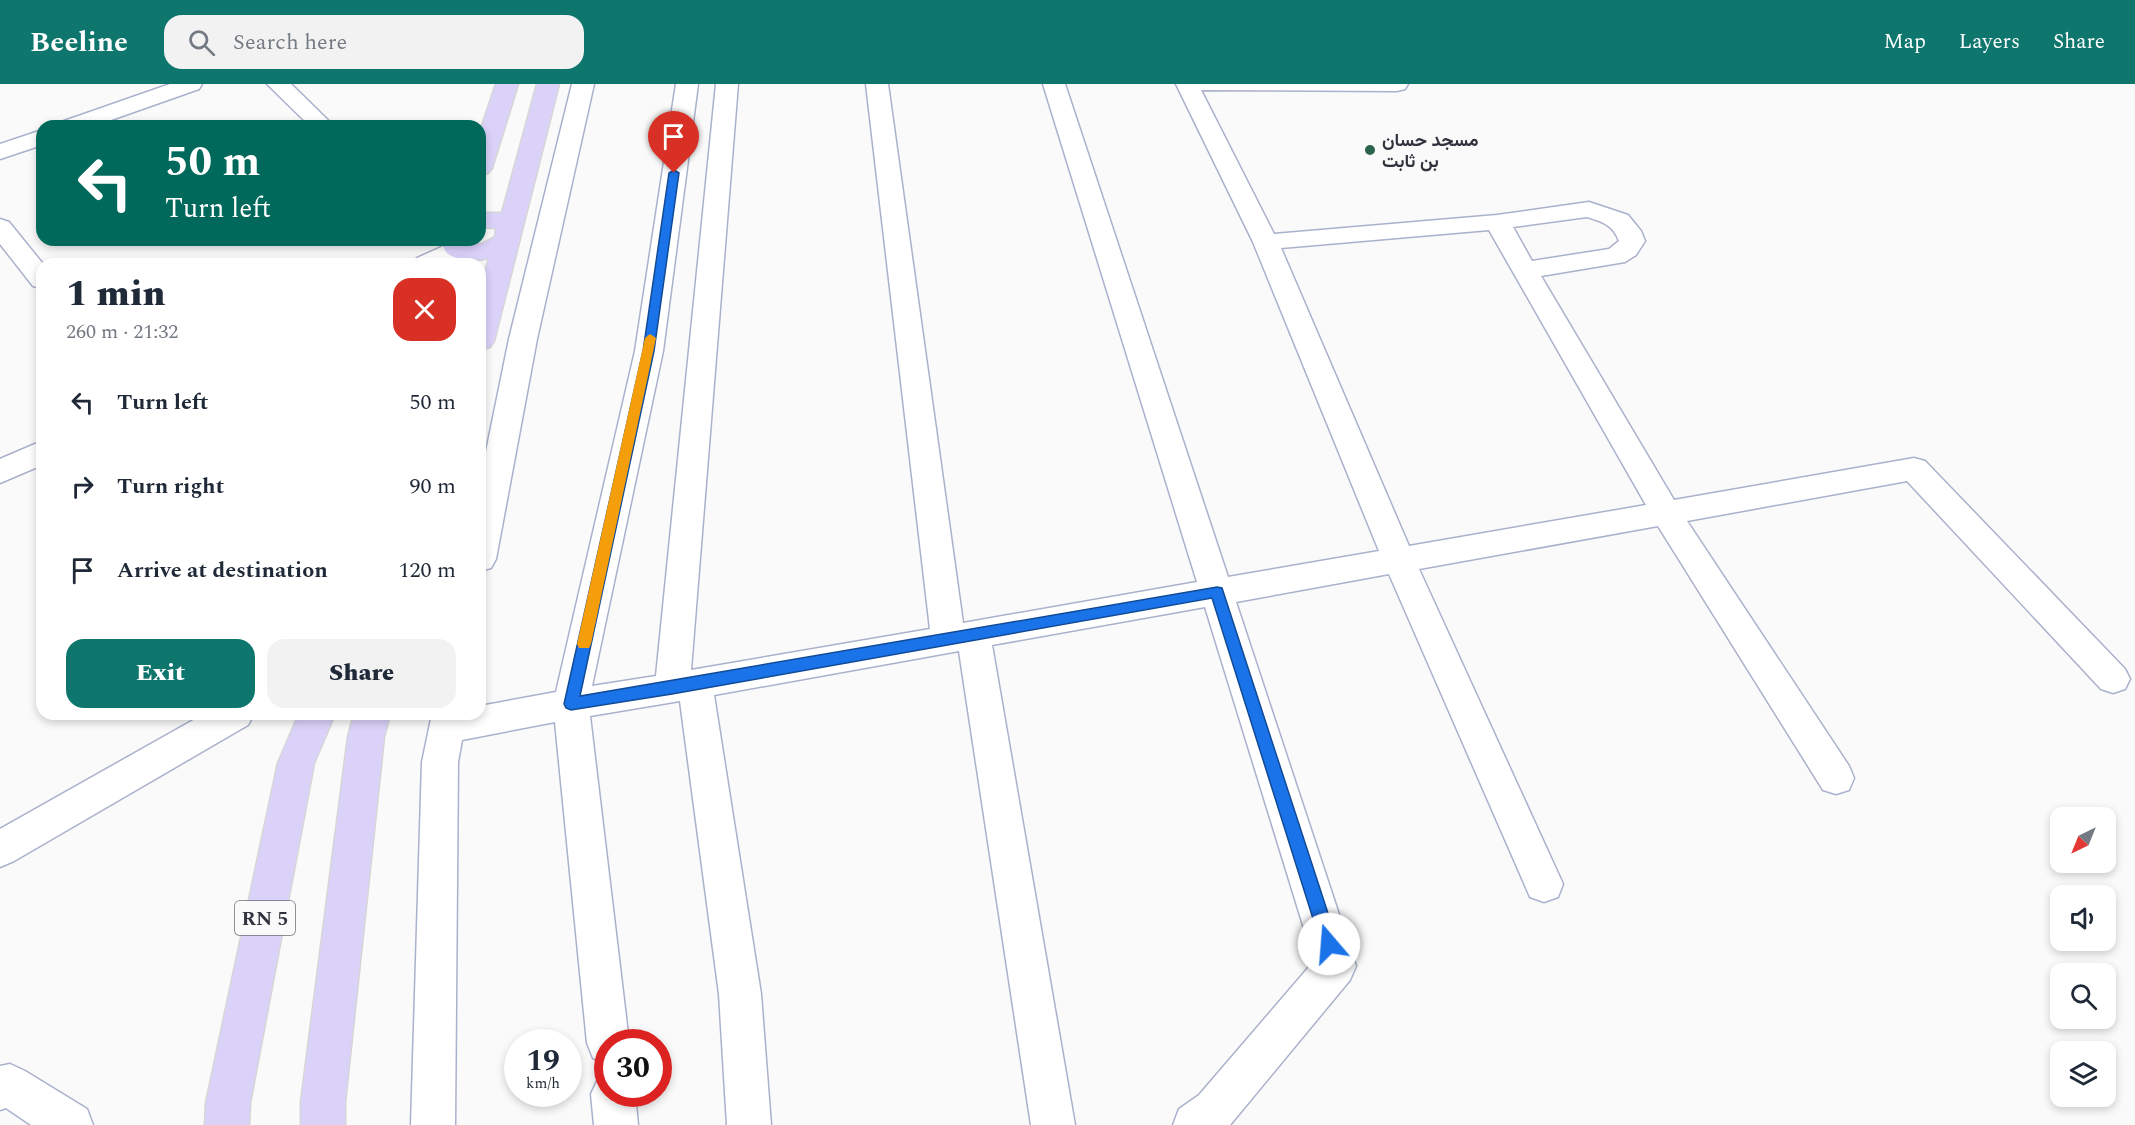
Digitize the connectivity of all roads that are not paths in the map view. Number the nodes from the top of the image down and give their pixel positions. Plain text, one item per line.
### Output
1 (191, 84) edge
2 (278, 84) edge
3 (507, 84) edge
4 (548, 84) edge
5 (583, 84) edge
6 (687, 84) edge
7 (727, 84) edge
8 (877, 84) edge
9 (1054, 84) edge
10 (1187, 84) edge
11 (1203, 84) edge
12 (1394, 84) edge
13 (89, 120) edge
14 (317, 120) edge
15 (36, 139) edge
16 (486, 149) edge
17 (0, 152) edge
18 (486, 220) edge
19 (1497, 222) junction
20 (0, 227) edge
21 (509, 235) junction
22 (1266, 242) junction
23 (458, 251) edge
24 (441, 258) edge
25 (1526, 270) junction
26 (36, 272) edge
27 (486, 319) edge
28 (36, 455) edge
29 (0, 472) edge
30 (1666, 513) junction
31 (486, 528) edge
32 (1399, 560) junction
33 (1217, 592) junction
34 (961, 637) junction
35 (2113, 679) dead end
36 (684, 686) junction
37 (571, 704) junction
38 (486, 716) edge
39 (226, 720) edge
40 (314, 720) edge
41 (371, 720) edge
42 (448, 721) edge
43 (1836, 778) dead end
44 (0, 849) edge
45 (1544, 884) dead end
46 (606, 1029) edge
47 (0, 1088) edge
48 (614, 1107) edge
49 (71, 1125) edge
50 (226, 1125) edge
51 (323, 1125) edge
52 (433, 1125) edge
53 (616, 1125) edge
54 (749, 1125) edge
55 (1053, 1125) edge
56 (1195, 1125) edge

1 - 13 street
2 - 14 street
3 - 16 highway
4 - 21 highway
5 - 31 street
6 - 37 street
7 - 36 street
8 - 34 street
9 - 33 street
10 - 22 street
11 - 12 street
15 - 17 street
18 - 21 highway
19 - 22 street
19 - 25 street
19 - 25 street
20 - 26 street
21 - 23 highway
21 - 27 highway
22 - 32 street
23 - 24 street
25 - 30 street
28 - 29 street
30 - 32 street
30 - 35 street
30 - 43 street
32 - 33 street
32 - 45 street
33 - 34 street
33 - 56 street
34 - 36 street
34 - 55 street
36 - 37 street
36 - 54 street
37 - 38 street
37 - 46 street
39 - 44 street
40 - 50 highway, RN 5
41 - 51 highway
42 - 52 street
47 - 49 street
48 - 53 street

